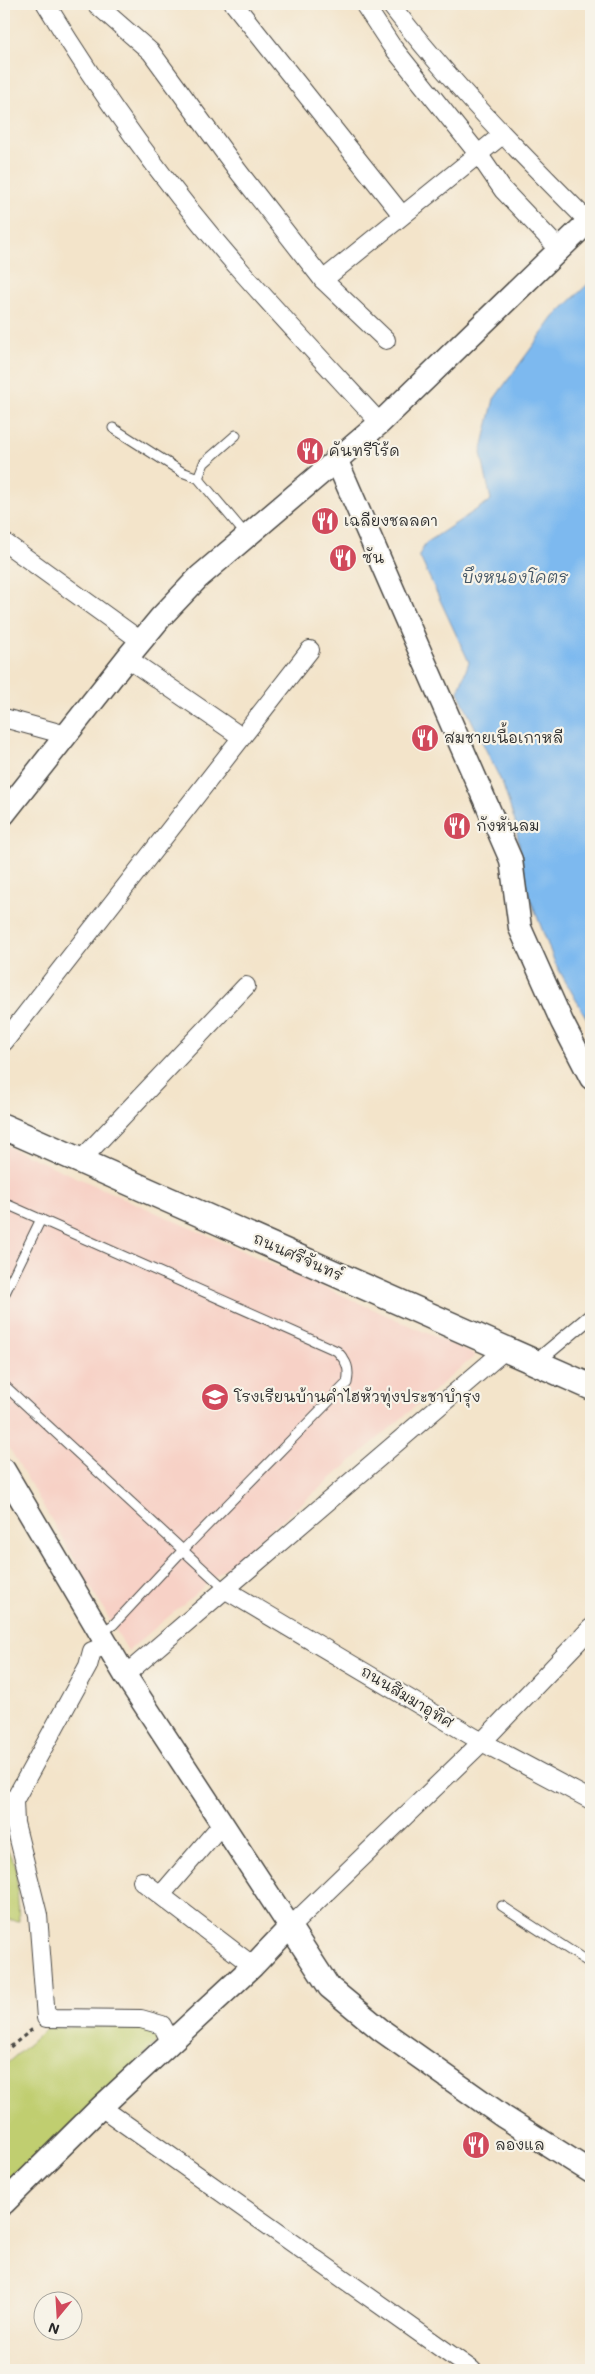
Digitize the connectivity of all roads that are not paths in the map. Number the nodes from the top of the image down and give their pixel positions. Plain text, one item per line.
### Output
1 (46, 4) edge
2 (96, 4) edge
3 (234, 4) edge
4 (364, 4) edge
5 (390, 4) edge
6 (502, 135) junction
7 (479, 155) junction
8 (402, 215) junction
9 (590, 220) edge
10 (560, 250) junction
11 (322, 280) junction
12 (386, 340) dead end
13 (380, 423) junction
14 (113, 428) dead end
15 (236, 436) dead end
16 (336, 459) junction
17 (198, 478) junction
18 (247, 536) junction
19 (4, 542) edge
20 (134, 650) junction
21 (310, 650) dead end
22 (4, 718) edge
23 (66, 735) junction
24 (240, 736) junction
25 (4, 814) edge
26 (246, 986) dead end
27 (4, 1042) edge
28 (591, 1078) edge
29 (4, 1127) edge
30 (81, 1160) junction
31 (4, 1203) edge
32 (41, 1219) junction
33 (4, 1296) edge
34 (591, 1316) edge
35 (506, 1349) junction
36 (536, 1362) junction
37 (4, 1385) edge
38 (591, 1387) edge
39 (4, 1470) edge
40 (182, 1550) junction
41 (226, 1590) junction
42 (591, 1628) edge
43 (103, 1639) junction
44 (125, 1675) junction
45 (482, 1742) junction
46 (591, 1800) edge
47 (222, 1824) junction
48 (142, 1881) dead end
49 (161, 1896) junction
50 (502, 1906) dead end
51 (290, 1928) junction
52 (591, 1964) edge
53 (253, 1966) junction
54 (170, 2041) junction
55 (101, 2107) junction
56 (591, 2172) edge
57 (4, 2203) edge
58 (449, 2365) edge
59 (472, 2370) edge

1 - 13 street
2 - 11 street
3 - 8 street
4 - 7 street
5 - 6 street
6 - 7 street
6 - 9 street
7 - 8 street
7 - 10 street
8 - 11 street
9 - 10 street
10 - 13 street
11 - 12 street
13 - 16 street
14 - 17 lane
15 - 17 lane
16 - 18 street
16 - 28 street
17 - 18 lane
18 - 20 street
19 - 20 street
20 - 23 street
20 - 24 street
21 - 24 street
22 - 23 street
23 - 25 street
24 - 27 street
26 - 30 street
29 - 30 main road, ถนนศรีจันทร์
30 - 35 main road, ถนนศรีจันทร์
31 - 32 lane
32 - 33 lane
32 - 40 lane
34 - 36 street
35 - 36 main road, ถนนศรีจันทร์
35 - 41 street
36 - 38 main road, ถนนศรีจันทร์
37 - 40 lane
39 - 43 street
40 - 41 lane
40 - 43 lane
41 - 44 street
41 - 45 street, ถนนสิมมาอุทิศ
42 - 45 street
43 - 44 street
43 - 54 street
44 - 47 street
45 - 46 street, ถนนสิมมาอุทิศ
45 - 51 street
47 - 49 street
47 - 51 street
48 - 49 street
49 - 53 street
50 - 52 lane
51 - 53 street
51 - 56 street
53 - 54 street
54 - 55 street
55 - 57 street
55 - 58 street
58 - 59 street

